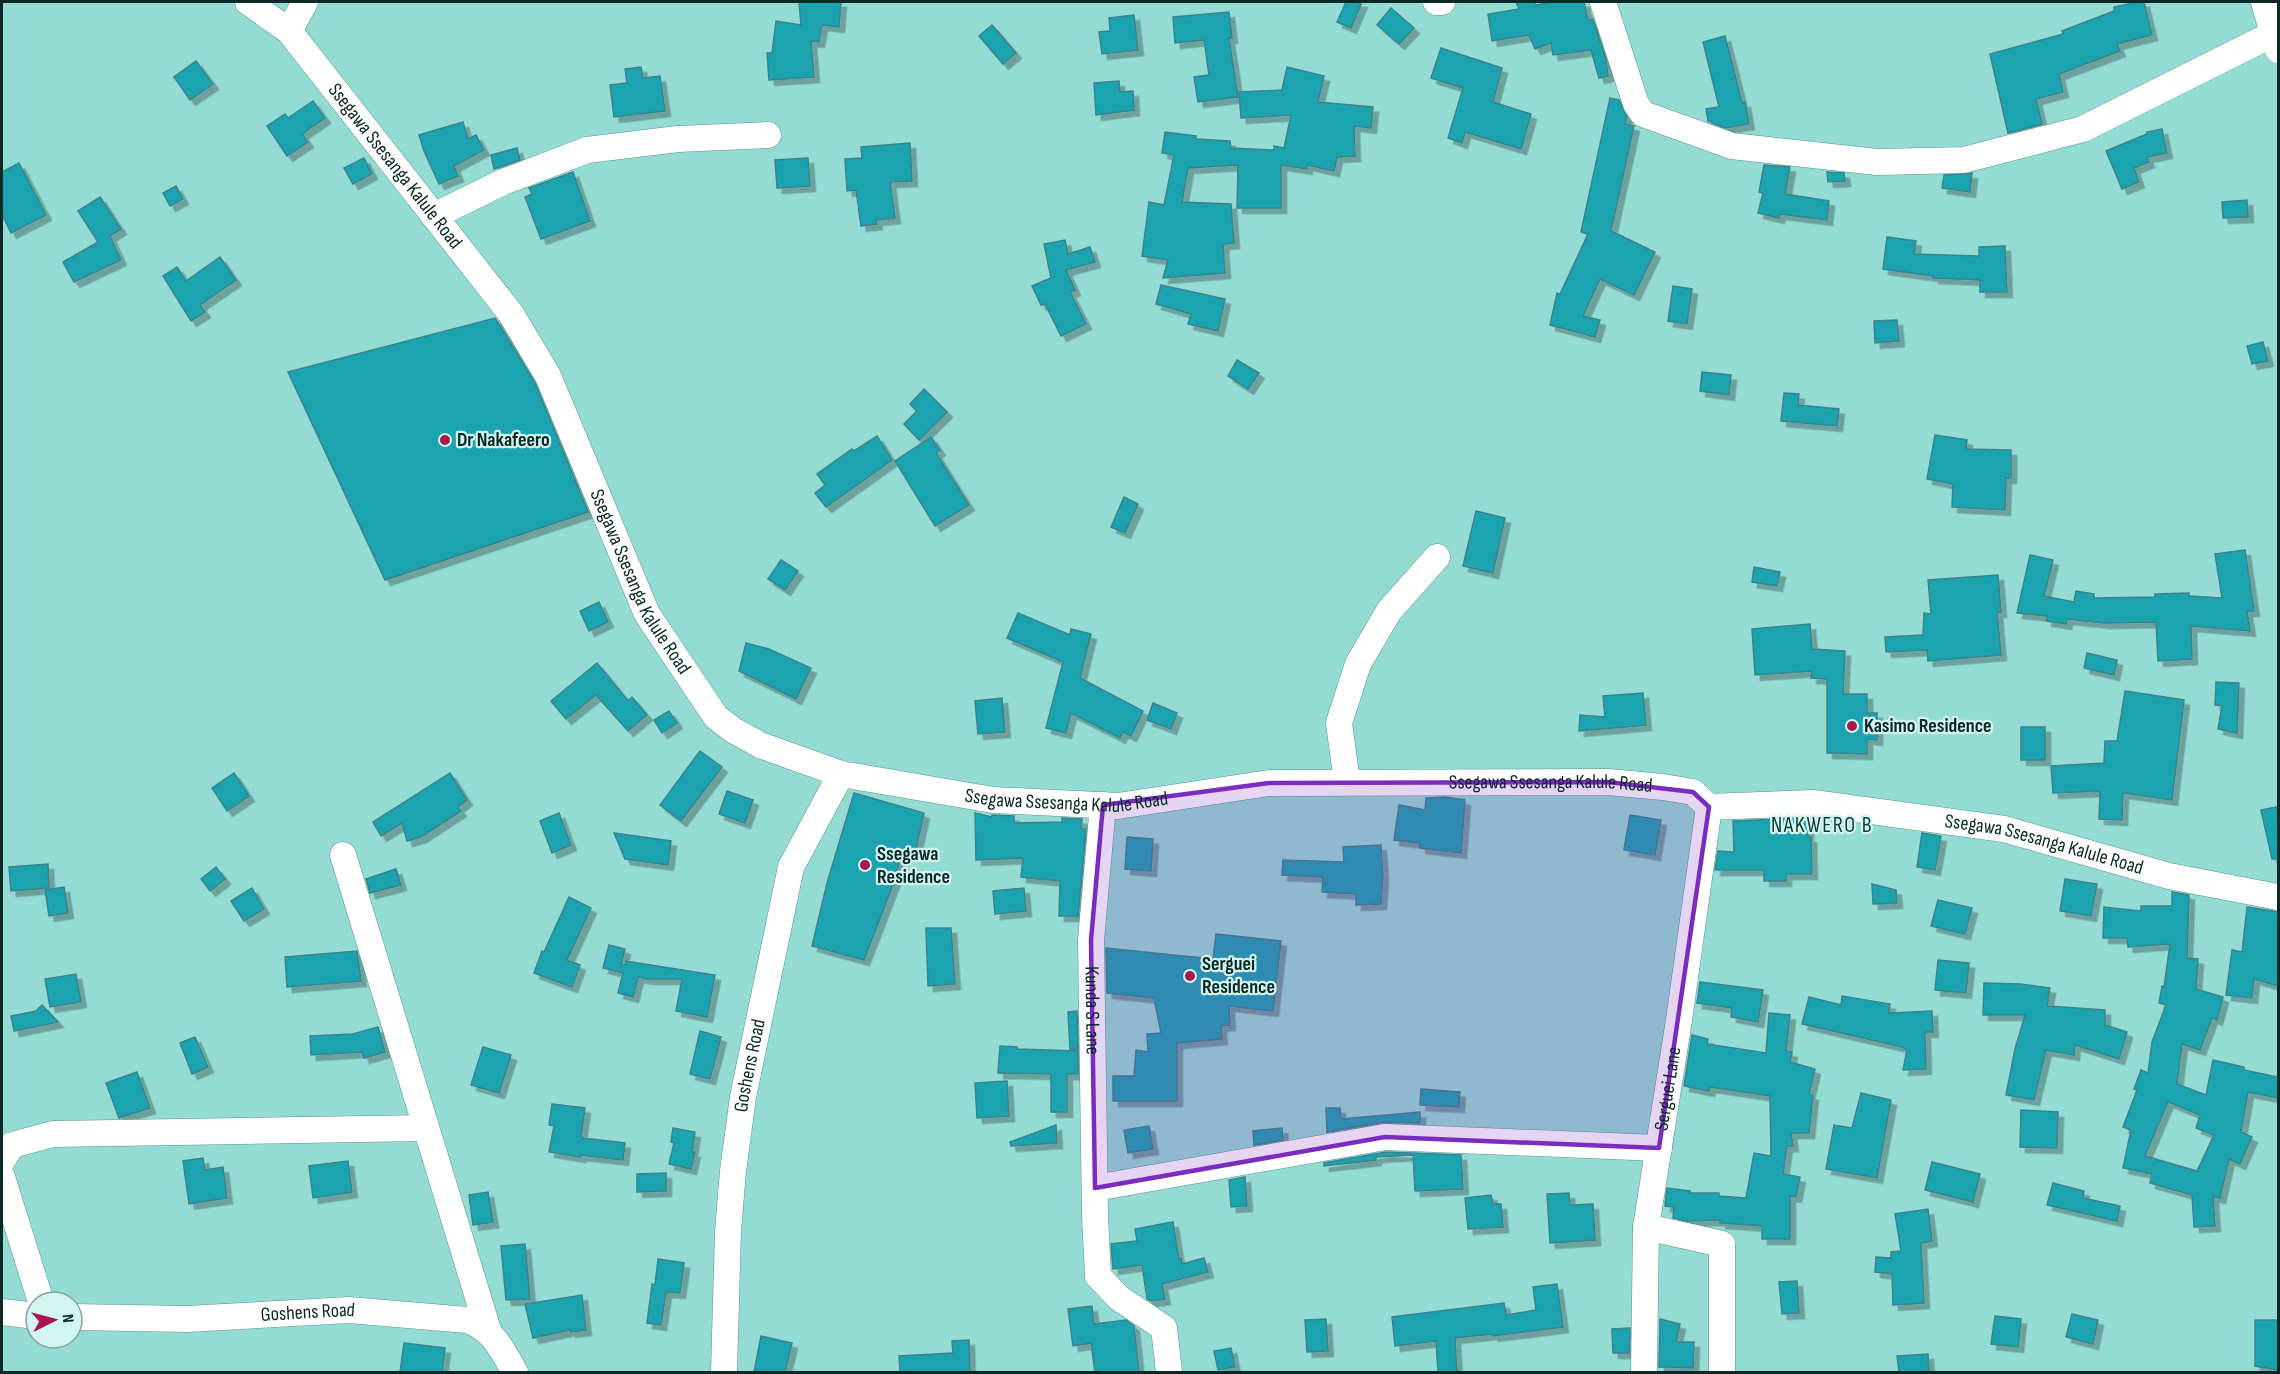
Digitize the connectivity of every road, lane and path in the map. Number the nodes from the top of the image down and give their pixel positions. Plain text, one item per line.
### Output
1 (248, 2) edge
2 (305, 2) edge
3 (1436, 2) edge
4 (1442, 2) edge
5 (1603, 2) edge
6 (2264, 2) edge
7 (289, 31) junction
8 (2276, 42) edge
9 (768, 135) dead end
10 (434, 216) junction
11 (1437, 557) dead end
12 (841, 774) junction
13 (1347, 782) junction
14 (1103, 805) junction
15 (1709, 807) junction
16 (343, 855) dead end
17 (2278, 897) edge
18 (426, 1128) junction
19 (1659, 1148) junction
20 (2, 1161) edge
21 (2, 1177) edge
22 (1095, 1188) junction
23 (1646, 1227) junction
24 (37, 1290) edge
25 (2, 1312) edge
26 (24, 1315) edge
27 (84, 1317) edge
28 (488, 1330) junction
29 (515, 1372) edge
30 (724, 1372) edge
31 (1169, 1372) edge
32 (1644, 1372) edge
33 (1722, 1372) edge

1 - 7 street, Ssegawa Ssesanga Kalule Road
2 - 7 street
3 - 4 street
5 - 8 street
6 - 8 street
7 - 10 street, Ssegawa Ssesanga Kalule Road
9 - 10 street
10 - 12 street, Ssegawa Ssesanga Kalule Road
11 - 13 street
12 - 14 street, Ssegawa Ssesanga Kalule Road
12 - 30 street, Goshens Road
13 - 14 street, Ssegawa Ssesanga Kalule Road
13 - 15 street, Ssegawa Ssesanga Kalule Road
14 - 22 street, Kunda S Lane
15 - 17 street, Ssegawa Ssesanga Kalule Road
15 - 19 street, Serguei Lane
16 - 18 street
18 - 20 street
18 - 28 street
19 - 22 street
19 - 23 street, Serguei Lane
21 - 24 street
22 - 31 street, Kunda S Lane
23 - 32 street, Serguei Lane
23 - 33 street
25 - 26 street
27 - 28 street, Goshens Road
28 - 29 street

